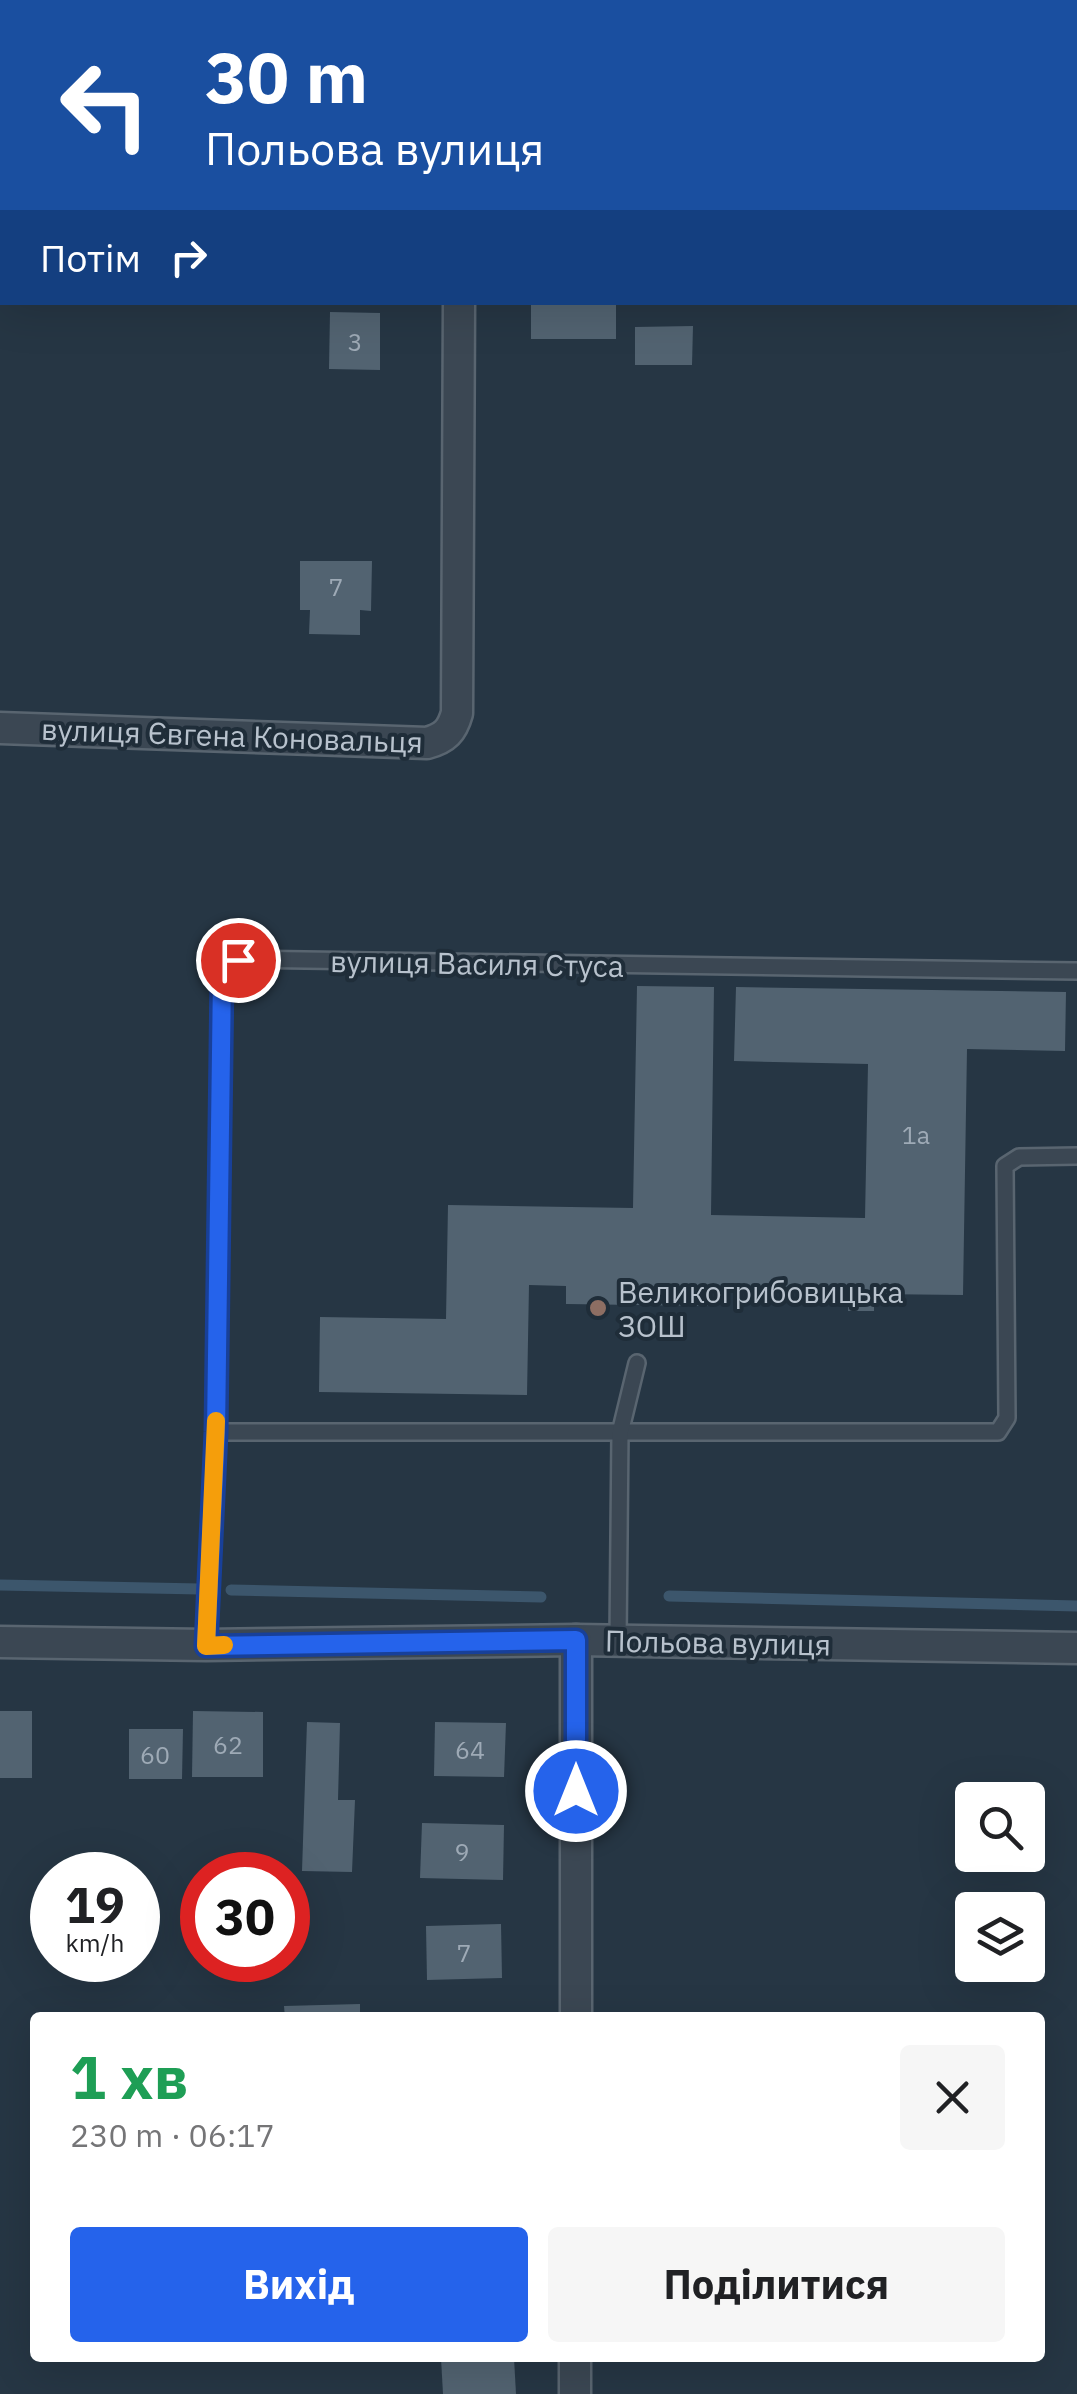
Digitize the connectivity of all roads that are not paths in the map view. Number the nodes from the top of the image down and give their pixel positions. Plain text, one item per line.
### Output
1 (458, 305) edge
2 (0, 728) edge
3 (1077, 970) edge
4 (1077, 1156) edge
5 (637, 1362) dead end
6 (216, 1432) junction
7 (620, 1433) junction
8 (576, 1640) junction
9 (618, 1640) junction
10 (0, 1642) edge
11 (206, 1646) junction
12 (1077, 1648) edge
13 (576, 2012) edge
14 (575, 2362) edge
15 (575, 2394) edge

1 - 2 street, вулиця Євгена Коновальця
3 - 6 lane, вулиця Василя Стуса
4 - 7 lane
5 - 7 lane
6 - 7 lane
6 - 11 lane, вулиця Василя Стуса
7 - 9 lane
8 - 9 street, Польова вулиця
8 - 11 street, Польова вулиця
8 - 13 street
9 - 12 street, Польова вулиця
10 - 11 street, Польова вулиця
14 - 15 street

